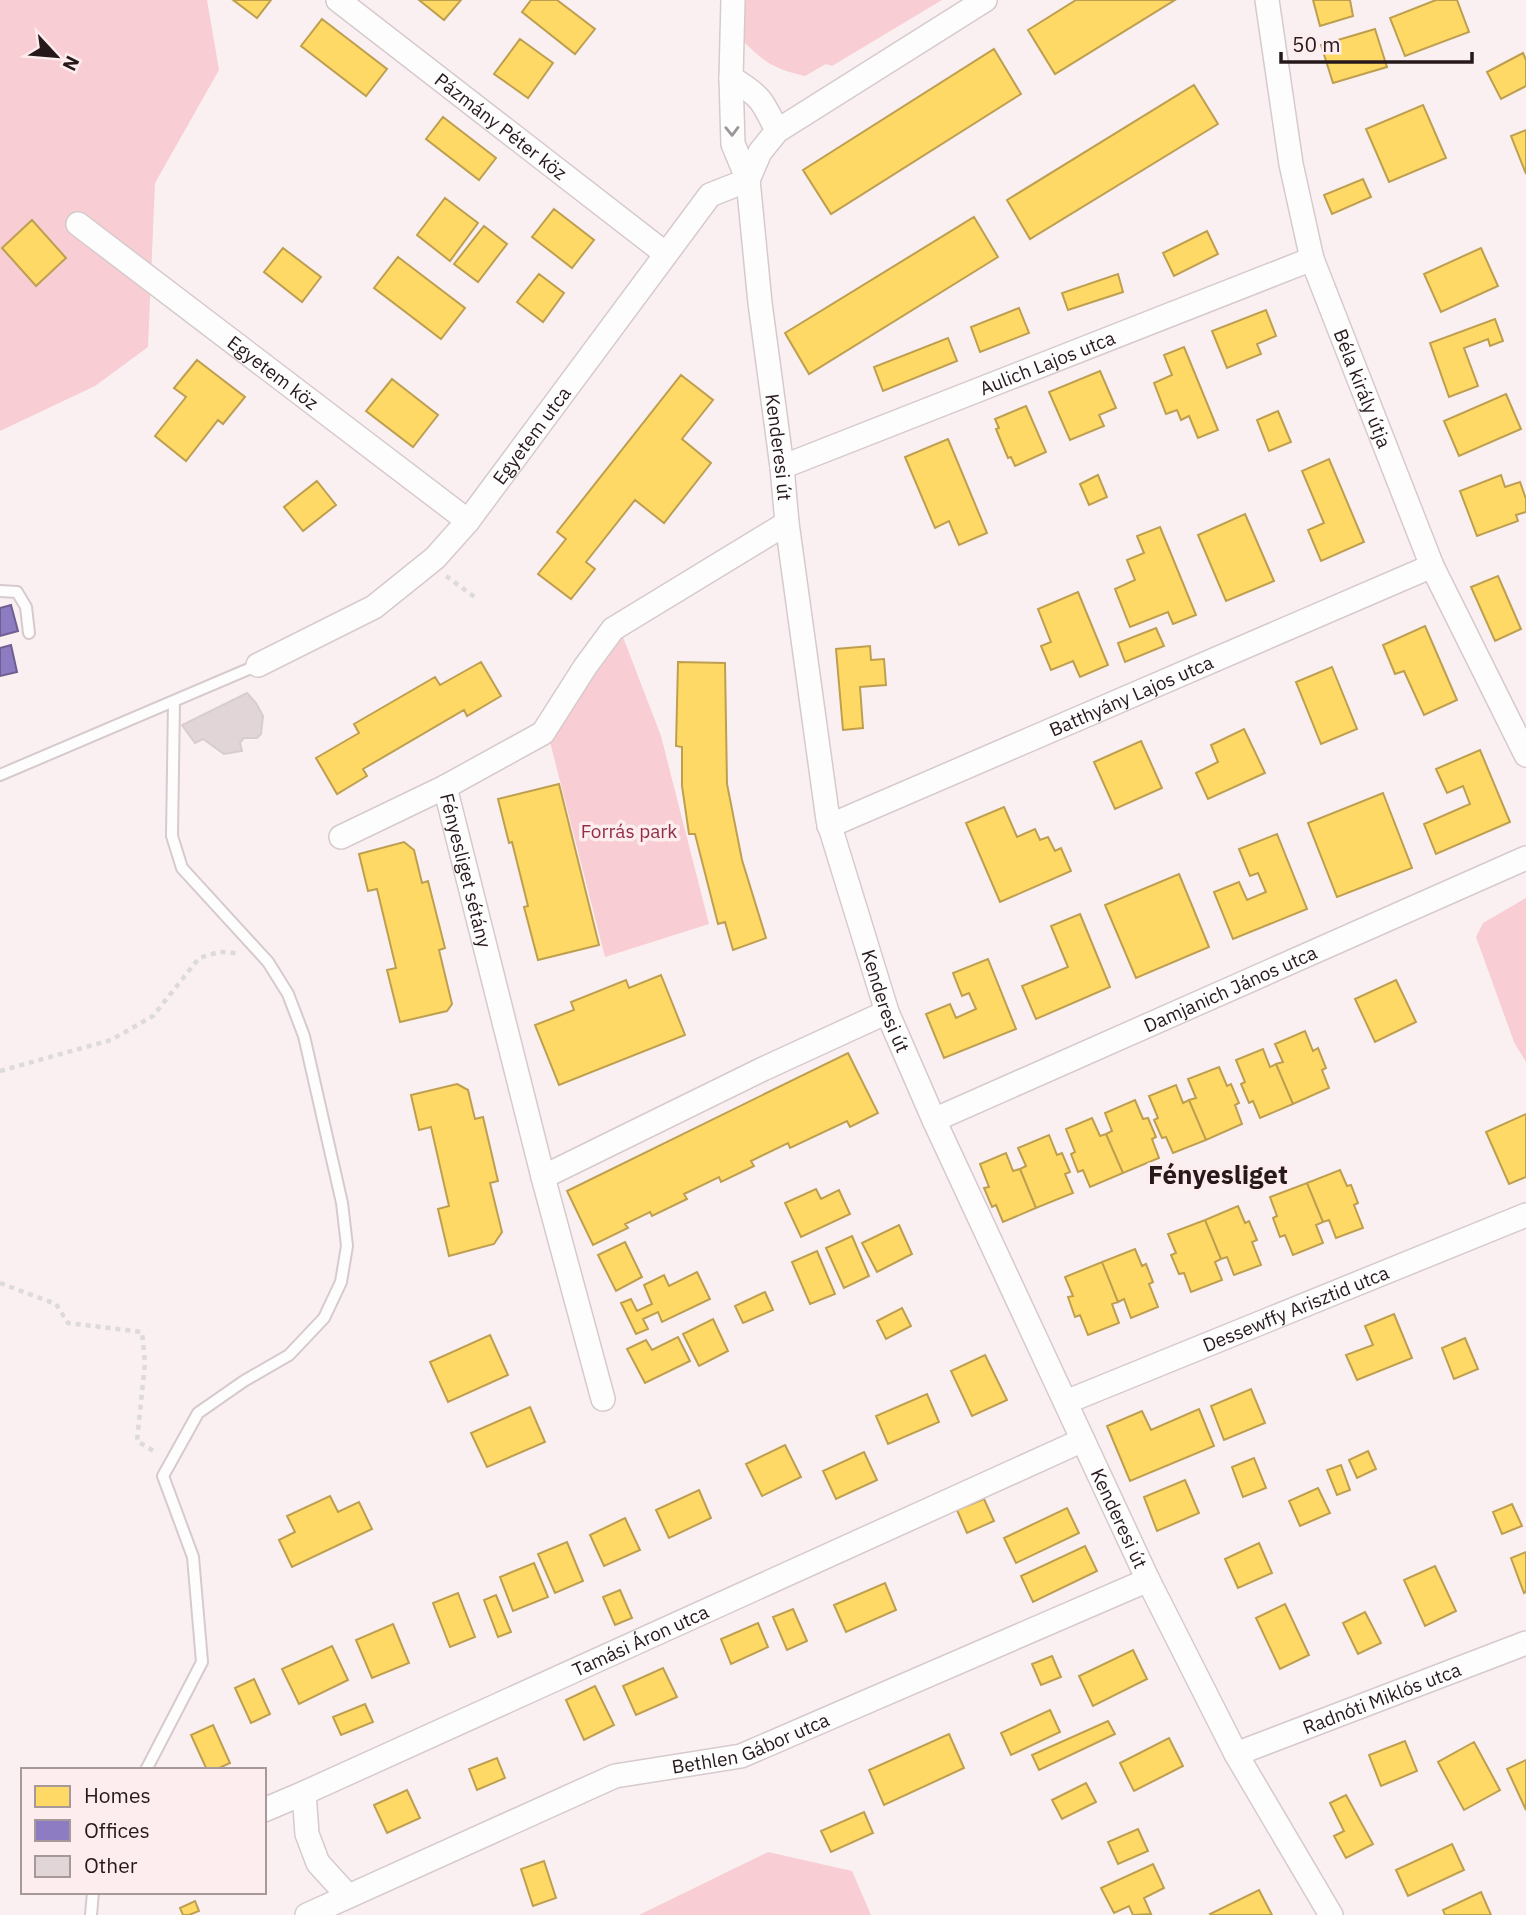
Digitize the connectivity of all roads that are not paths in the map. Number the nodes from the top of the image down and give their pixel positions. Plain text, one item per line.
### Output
1 (338, 0) edge
2 (733, 0) edge
3 (985, 0) edge
4 (1267, 0) edge
5 (731, 78) junction
6 (777, 131) junction
7 (748, 180) junction
8 (78, 224) dead end
9 (666, 254) junction
10 (1312, 259) junction
11 (782, 467) junction
12 (468, 521) junction
13 (787, 523) junction
14 (1432, 566) junction
15 (0, 592) edge
16 (29, 633) dead end
17 (258, 665) joint
18 (174, 701) junction
19 (1526, 755) edge
20 (0, 775) edge
21 (445, 787) junction
22 (829, 827) junction
23 (341, 837) dead end
24 (1526, 858) edge
25 (887, 1012) junction
26 (933, 1120) junction
27 (543, 1177) junction
28 (1526, 1215) edge
29 (603, 1399) dead end
30 (1066, 1402) junction
31 (1083, 1440) junction
32 (1148, 1580) junction
33 (1526, 1643) edge
34 (1236, 1754) junction
35 (147, 1768) edge
36 (304, 1793) junction
37 (266, 1809) edge
38 (93, 1894) edge
39 (348, 1896) junction
40 (91, 1915) edge
41 (307, 1915) edge
42 (1331, 1915) edge

1 - 9 street, Pázmány Péter köz
2 - 5 street, Kenderesi út
3 - 6 street
4 - 10 street, Béla király útja
5 - 6 street
5 -> 7 street, Kenderesi út
6 - 7 street
7 - 9 street, Egyetem utca
7 - 11 street, Kenderesi út
8 - 12 street, Egyetem köz
9 - 12 street, Egyetem utca
10 - 11 street, Aulich Lajos utca
10 - 14 street, Béla király útja
11 - 13 street, Kenderesi út
12 - 17 street, Egyetem utca
13 - 21 street, Fényesliget sétány
13 - 22 street, Kenderesi út
14 - 19 street, Béla király útja
14 - 22 street, Batthyány Lajos utca
15 - 16 lane
17 - 18 lane, Egyetem utca
18 - 20 lane, Egyetem utca
18 - 35 lane
21 - 23 street
21 - 27 street, Fényesliget sétány
22 - 25 street, Kenderesi út
24 - 26 street, Damjanich János utca
25 - 26 street, Kenderesi út
25 - 27 street
26 - 30 street, Kenderesi út
27 - 29 street, Fényesliget sétány
28 - 30 street, Dessewffy Arisztid utca
30 - 31 street, Kenderesi út
31 - 32 street, Kenderesi út
31 - 36 street, Tamási Áron utca
32 - 34 street, Kenderesi út
32 - 39 street, Bethlen Gábor utca
33 - 34 street, Radnóti Miklós utca
34 - 42 street, Kenderesi út
36 - 37 street, Tamási Áron utca
36 - 39 street
38 - 40 lane
39 - 41 street, Bethlen Gábor utca

